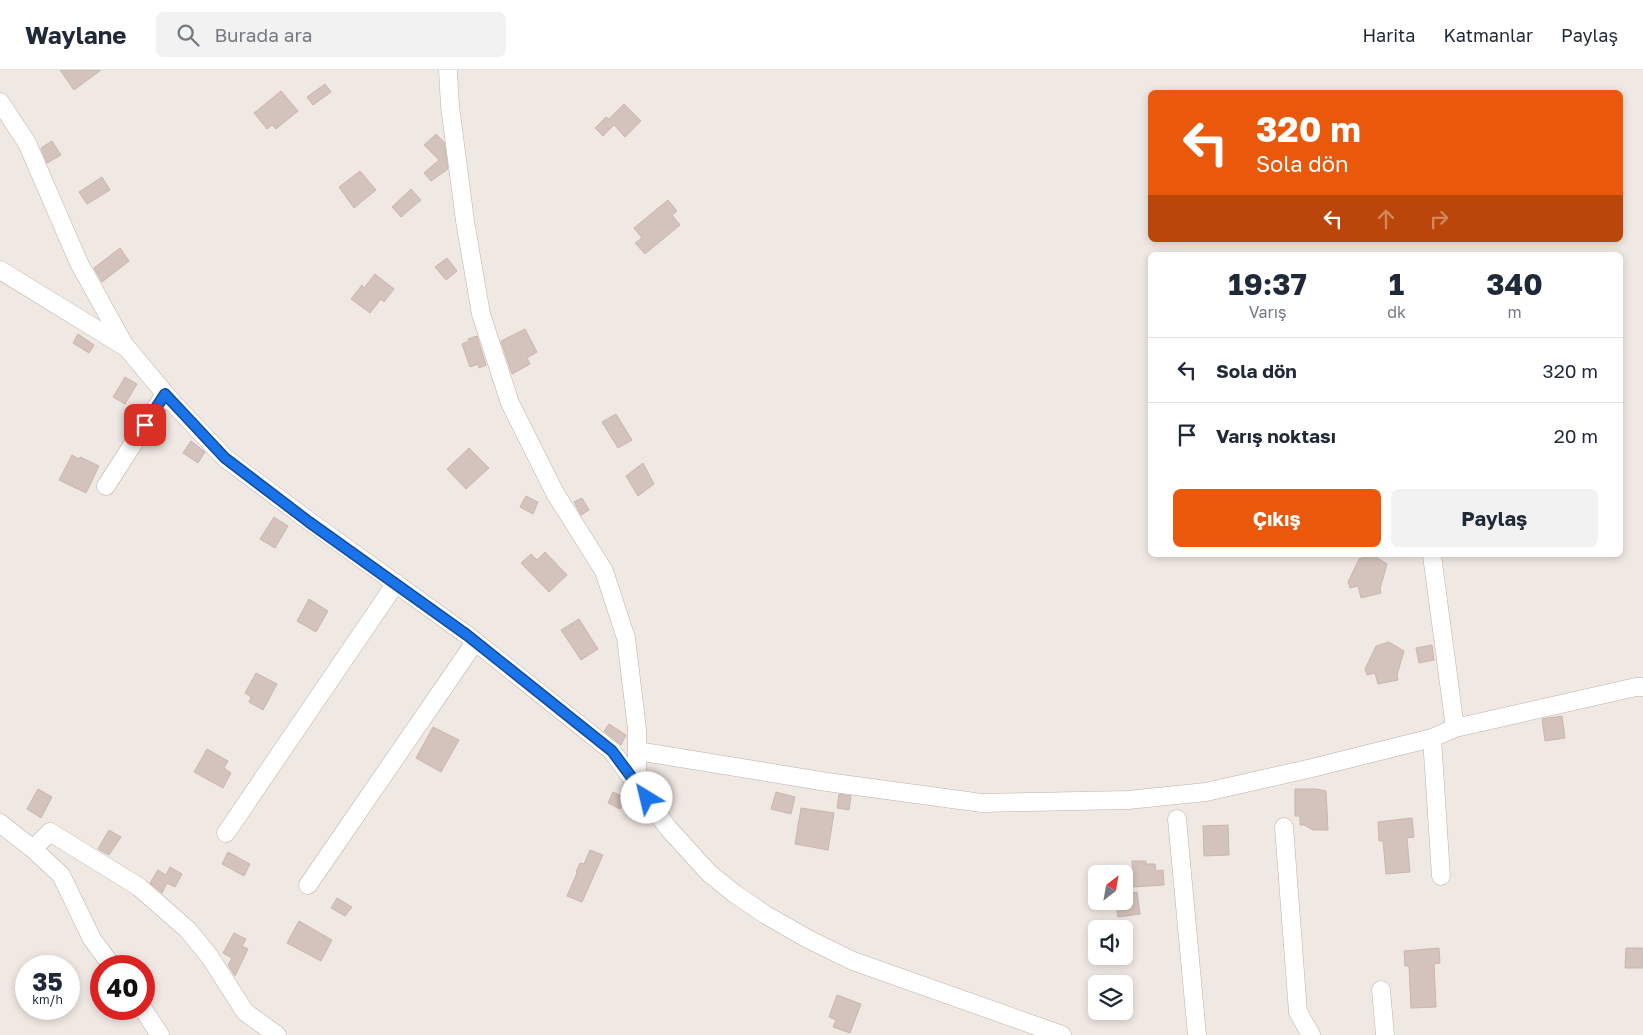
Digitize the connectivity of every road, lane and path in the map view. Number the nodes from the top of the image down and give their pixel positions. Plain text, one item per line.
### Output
1 (448, 70) edge
2 (0, 102) edge
3 (0, 270) edge
4 (127, 348) junction
5 (165, 394) junction
6 (106, 486) dead end
7 (1432, 557) edge
8 (396, 582) junction
9 (476, 642) junction
10 (1643, 687) edge
11 (1455, 728) junction
12 (1432, 738) junction
13 (637, 751) junction
14 (637, 784) junction
15 (1177, 819) dead end
16 (0, 823) edge
17 (1284, 827) dead end
18 (226, 833) dead end
19 (33, 849) junction
20 (1441, 876) dead end
21 (308, 886) dead end
22 (104, 955) edge
23 (1381, 990) dead end
24 (150, 1020) edge
25 (160, 1035) edge
26 (277, 1035) edge
27 (1062, 1035) edge
28 (1197, 1035) edge
29 (1311, 1035) edge
30 (1385, 1035) edge

1 - 13 street
2 - 4 street
3 - 4 street
4 - 5 street
5 - 6 street
5 - 8 street
7 - 11 street
8 - 9 street
8 - 18 street
9 - 14 street
9 - 21 street
10 - 11 street
11 - 12 street
12 - 13 street
12 - 20 street
13 - 14 street
14 - 27 street
15 - 28 street
16 - 19 street
17 - 29 street
19 - 22 street
19 - 26 street
23 - 30 street
24 - 25 street

